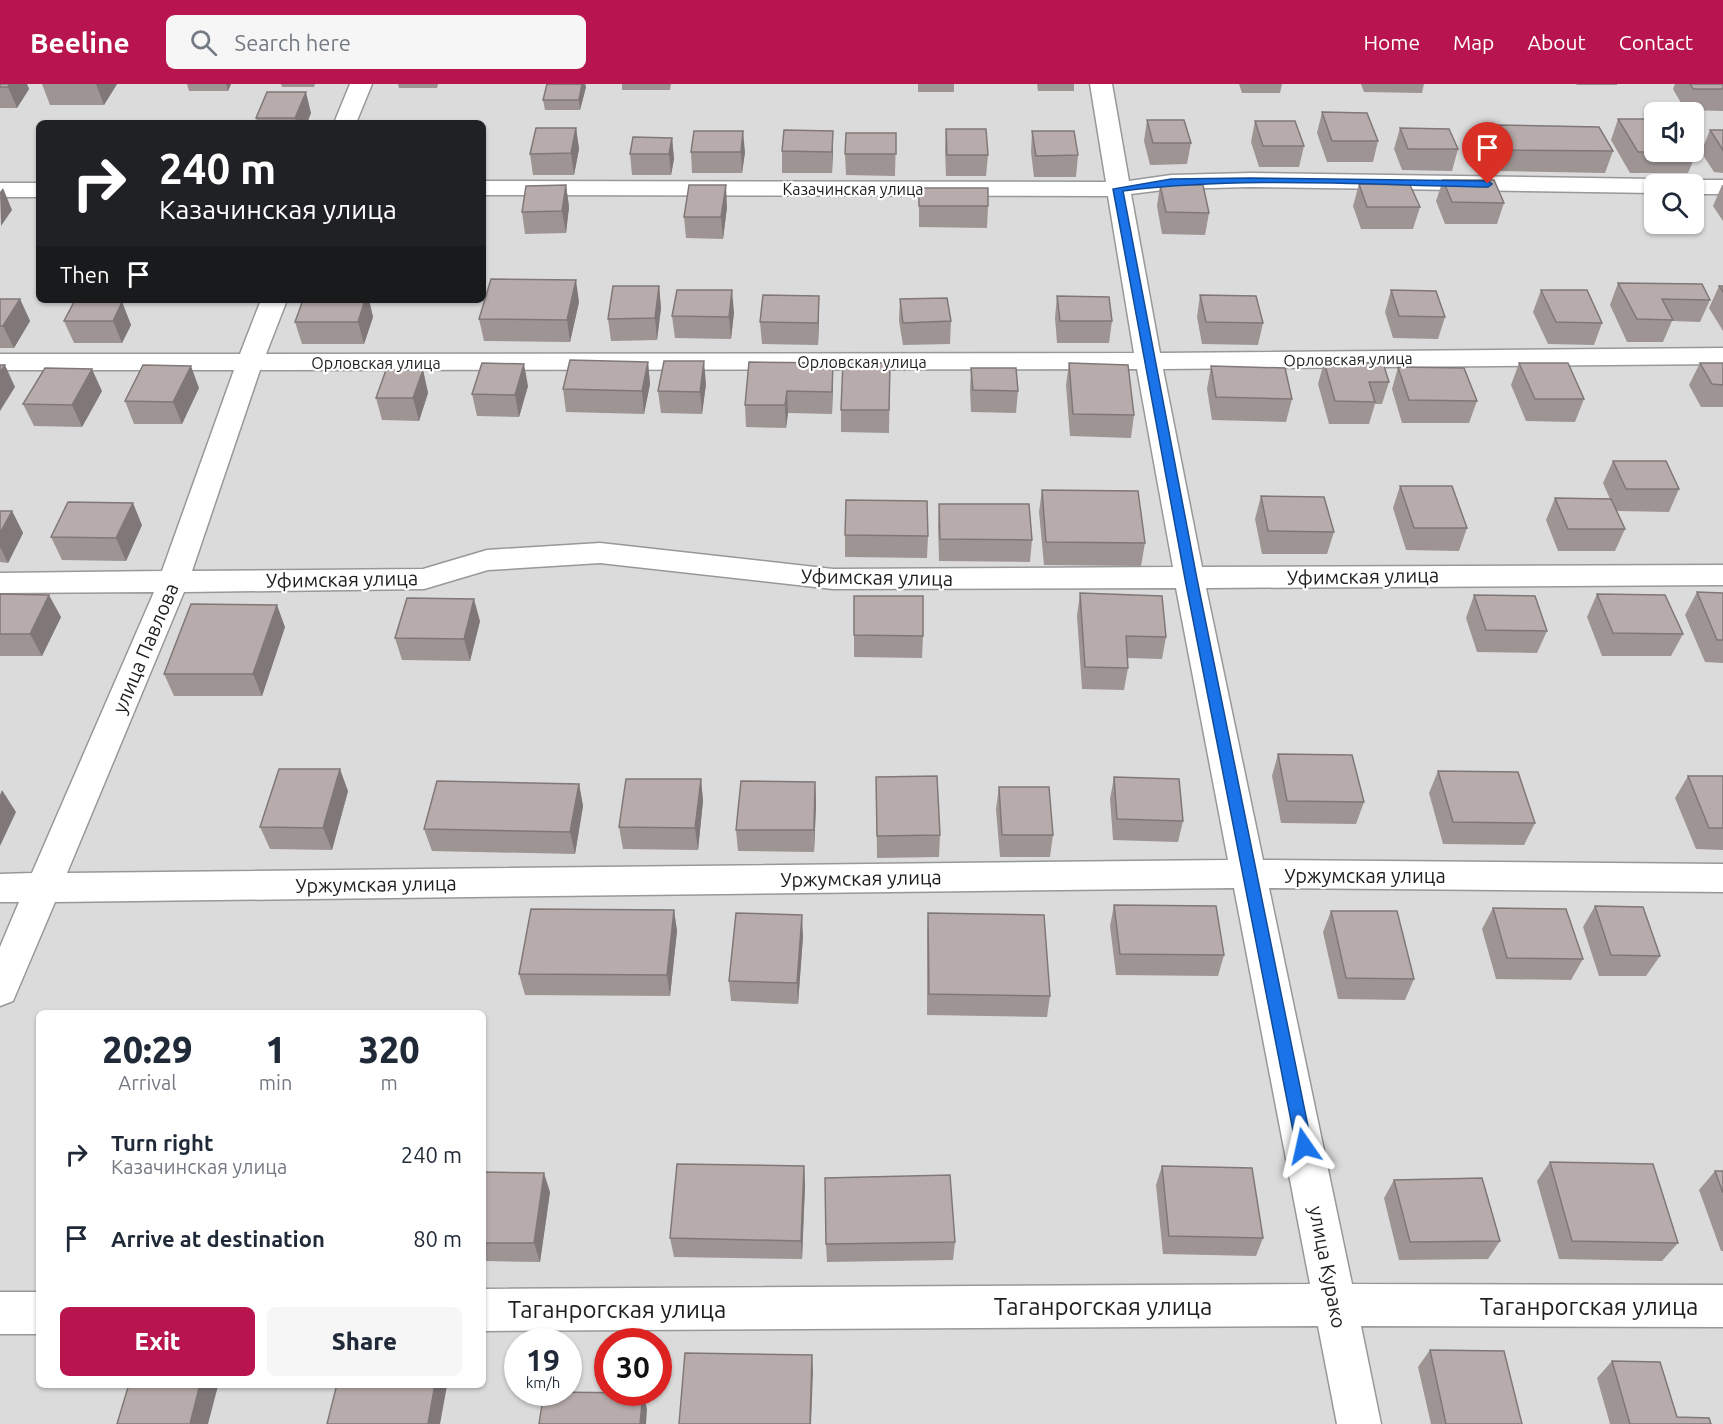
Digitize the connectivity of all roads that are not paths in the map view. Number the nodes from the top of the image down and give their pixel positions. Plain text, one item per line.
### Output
1 (361, 84) edge
2 (1101, 84) edge
3 (346, 120) edge
4 (1644, 186) edge
5 (1704, 187) edge
6 (1723, 187) edge
7 (486, 188) edge
8 (1118, 189) junction
9 (0, 190) edge
10 (36, 190) edge
11 (273, 303) edge
12 (1723, 356) edge
13 (1150, 361) junction
14 (0, 362) edge
15 (249, 363) junction
16 (1723, 574) edge
17 (1191, 579) junction
18 (173, 582) junction
19 (0, 583) edge
20 (1250, 874) junction
21 (1723, 878) edge
22 (0, 888) edge
23 (43, 888) junction
24 (0, 990) edge
25 (1336, 1305) junction
26 (1723, 1306) edge
27 (486, 1310) edge
28 (0, 1313) edge
29 (36, 1313) edge
30 (1359, 1424) edge

1 - 3 street
2 - 8 street, улица Курако
4 - 8 street, Казачинская улица
5 - 6 street
7 - 8 street, Казачинская улица
8 - 13 street, улица Курако
9 - 10 street
11 - 15 street, улица Павлова
12 - 13 street, Орловская улица
13 - 15 street, Орловская улица
13 - 17 street, улица Курако
14 - 15 street, Орловская улица
15 - 18 street, улица Павлова
16 - 17 street, Уфимская улица
17 - 18 street, Уфимская улица
17 - 20 street, улица Курако
18 - 19 street, Уфимская улица
18 - 23 street, улица Павлова
20 - 21 street, Уржумская улица
20 - 23 street, Уржумская улица
20 - 25 street, улица Курако
22 - 23 street, Уржумская улица
23 - 24 street, улица Павлова
25 - 26 street, Таганрогская улица
25 - 27 street, Таганрогская улица
25 - 30 street, улица Курако
28 - 29 street

